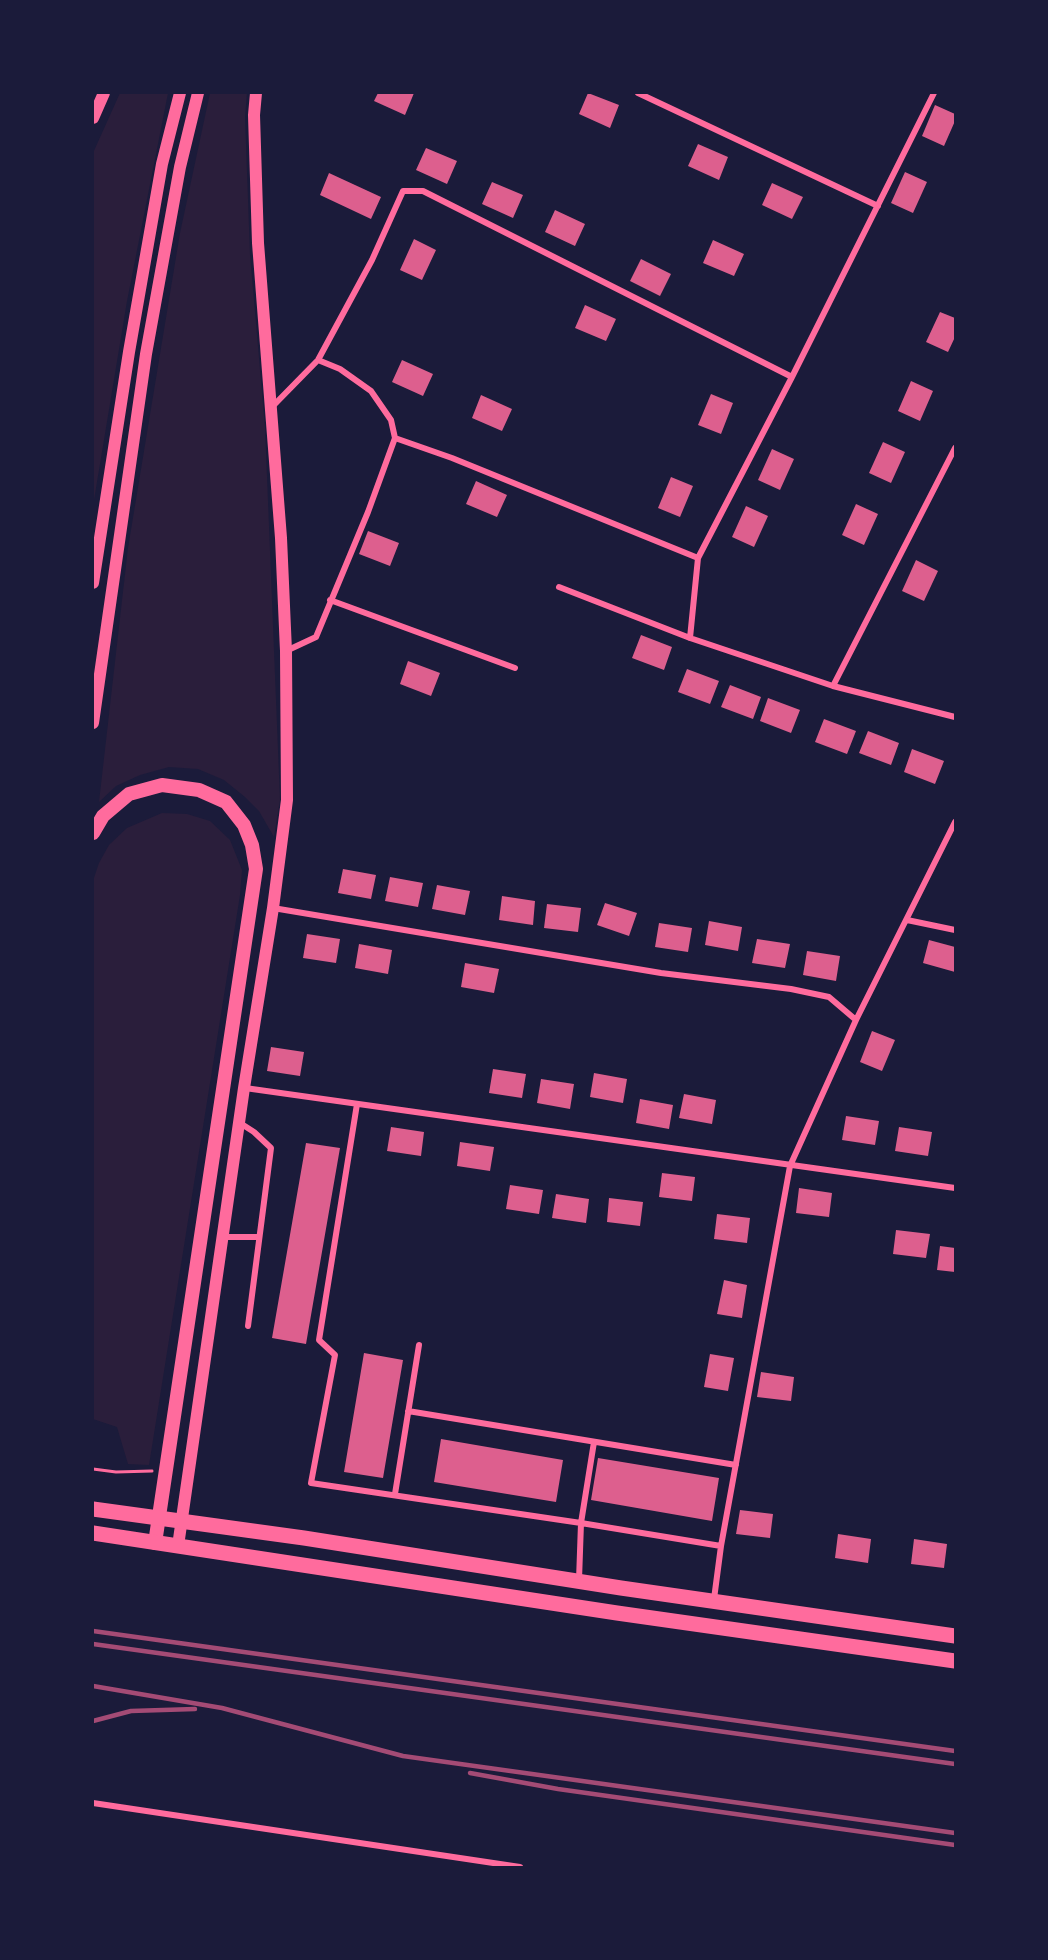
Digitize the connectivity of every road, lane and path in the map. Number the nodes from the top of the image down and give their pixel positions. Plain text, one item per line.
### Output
1 (104, 93) edge
2 (180, 93) edge
3 (198, 93) edge
4 (256, 93) edge
5 (638, 93) edge
6 (934, 93) edge
7 (94, 111) edge
8 (878, 206) junction
9 (318, 360) junction
10 (792, 377) junction
11 (271, 408) junction
12 (395, 438) junction
13 (955, 448) edge
14 (698, 558) junction
15 (93, 583) edge
16 (559, 586) dead end
17 (330, 600) junction
18 (690, 638) junction
19 (286, 651) junction
20 (515, 668) dead end
21 (833, 686) junction
22 (955, 717) edge
23 (93, 723) edge
24 (955, 822) edge
25 (93, 833) edge
26 (273, 908) junction
27 (907, 920) junction
28 (955, 930) edge
29 (856, 1020) junction
30 (244, 1088) junction
31 (357, 1104) junction
32 (239, 1122) junction
33 (790, 1166) junction
34 (955, 1188) edge
35 (223, 1237) junction
36 (259, 1237) junction
37 (248, 1326) dead end
38 (419, 1345) dead end
39 (408, 1411) junction
40 (594, 1442) junction
41 (736, 1465) junction
42 (93, 1469) edge
43 (152, 1471) dead end
44 (395, 1494) junction
45 (93, 1509) edge
46 (159, 1519) junction
47 (182, 1522) junction
48 (581, 1523) junction
49 (93, 1533) edge
50 (155, 1543) junction
51 (178, 1546) junction
52 (721, 1546) junction
53 (579, 1581) junction
54 (621, 1588) junction
55 (714, 1601) junction
56 (617, 1614) junction
57 (955, 1636) edge
58 (955, 1661) edge
59 (93, 1803) edge
60 (520, 1867) edge

1 - 7 main road
2 - 15 main road
3 - 23 main road
4 - 11 main road
5 - 8 street
6 - 8 street
8 - 10 street
9 - 10 street
9 - 11 street
9 - 12 street
10 - 14 street
11 - 19 main road
12 - 14 street
12 - 17 street
13 - 21 street
14 - 18 street
16 - 18 street
17 - 19 street
17 - 20 street
18 - 21 street
19 - 26 main road
21 - 22 street
24 - 27 street
25 - 46 main road
26 - 29 street
26 - 30 main road
27 - 28 street
27 - 29 street
29 - 33 street
30 - 31 street
30 - 32 main road
31 - 33 street
31 - 44 street
32 - 35 main road
32 - 36 street
33 - 34 street
33 - 41 street
35 - 36 street
35 - 47 main road
36 - 37 street
38 - 39 street
39 - 40 street
39 - 44 street
40 - 41 street
40 - 48 street
41 - 52 street
42 - 43 path
44 - 48 street
45 - 46 highway
46 - 47 highway
46 - 50 main road
47 - 51 main road
47 - 53 highway
48 - 52 street
48 - 53 street
49 - 50 highway
50 - 51 highway
51 - 56 highway
52 - 55 street
53 - 54 highway
54 - 55 highway
54 - 56 highway
55 - 57 highway
56 - 58 highway
59 - 60 street

